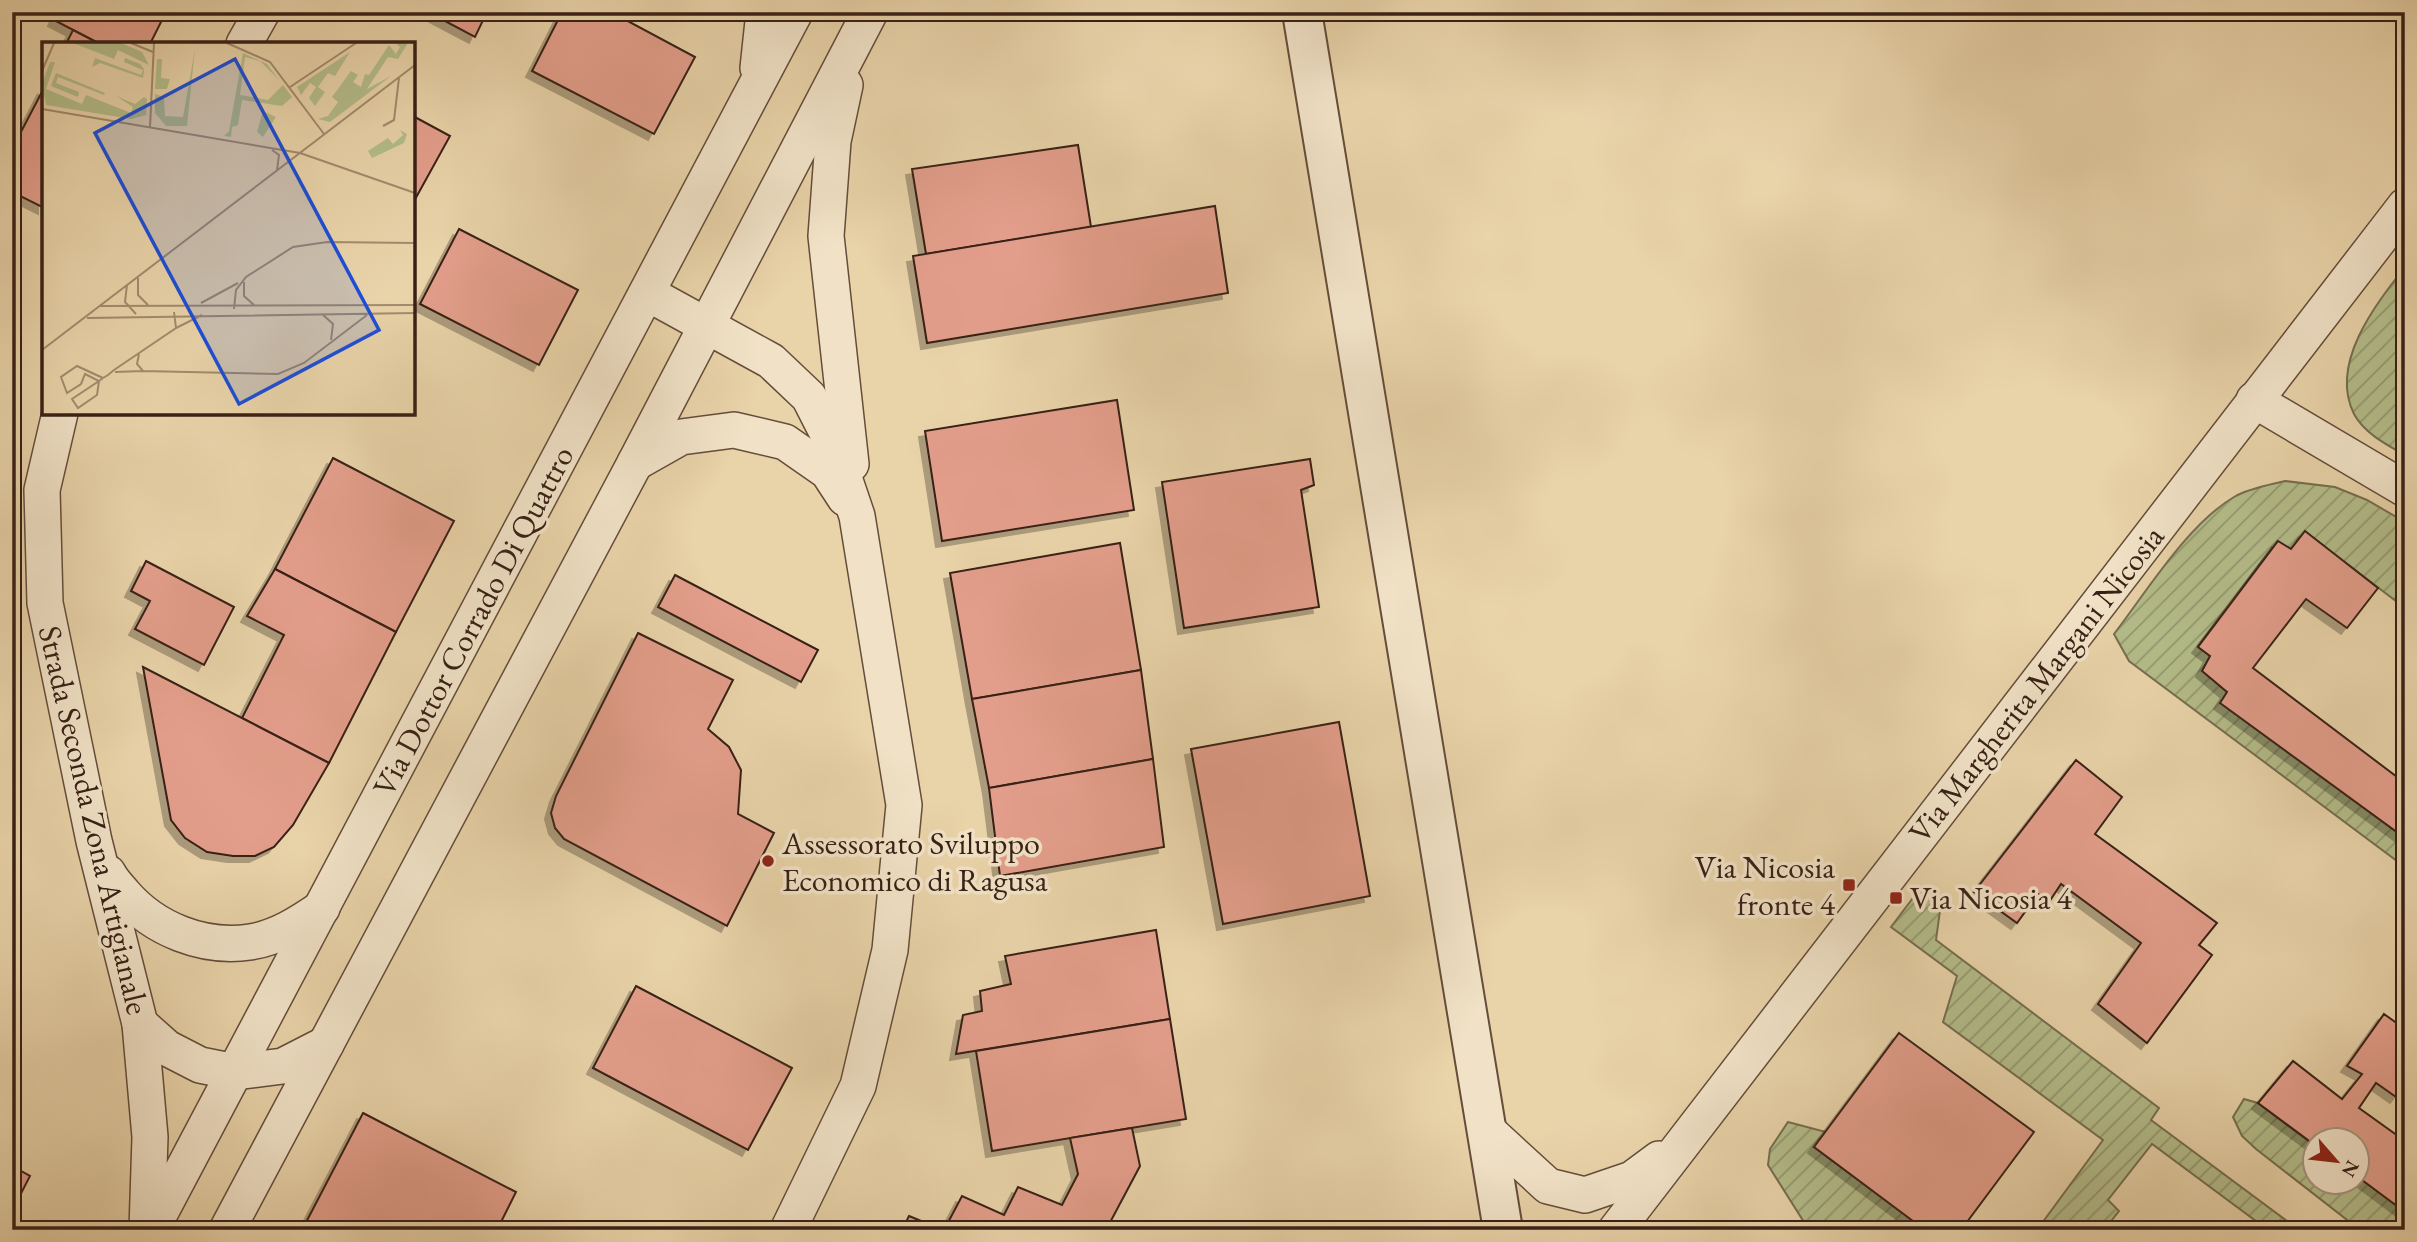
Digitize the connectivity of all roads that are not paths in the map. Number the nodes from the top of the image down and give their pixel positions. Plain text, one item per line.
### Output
1 (262, 12) edge
2 (764, 12) edge
3 (795, 12) edge
4 (1302, 12) edge
5 (862, 27) edge
6 (245, 42) edge
7 (756, 86) junction
8 (2405, 206) edge
9 (647, 293) junction
10 (707, 325) junction
11 (2254, 400) junction
12 (60, 415) edge
13 (635, 463) junction
14 (2405, 489) edge
15 (857, 516) junction
16 (94, 841) junction
17 (322, 908) junction
18 (141, 1024) junction
19 (326, 1044) junction
20 (235, 1072) junction
21 (1487, 1130) junction
22 (1687, 1137) junction
23 (149, 1230) edge
24 (227, 1230) edge
25 (788, 1230) edge
26 (1503, 1230) edge
27 (1616, 1230) edge

1 - 6 street
2 - 7 street
3 - 7 street, Via Dottor Corrado Di Quattro
4 - 21 street
5 - 10 street
5 - 15 street
7 - 9 street, Via Dottor Corrado Di Quattro
8 - 11 street, Via Margherita Margani Nicosia
9 - 10 street
9 - 17 street, Via Dottor Corrado Di Quattro
10 - 13 street
10 - 15 street
11 - 14 street
11 - 22 street, Via Margherita Margani Nicosia
12 - 16 street, Strada Seconda Zona Artigianale
13 - 15 street
13 - 19 street
15 - 25 street
16 - 17 street
16 - 18 street, Strada Seconda Zona Artigianale
17 - 20 street, Via Dottor Corrado Di Quattro
18 - 20 street
18 - 23 street, Strada Seconda Zona Artigianale
19 - 20 street
19 - 24 street
20 - 23 street, Via Dottor Corrado Di Quattro
21 - 22 street
21 - 26 street
22 - 27 street, Via Margherita Margani Nicosia

